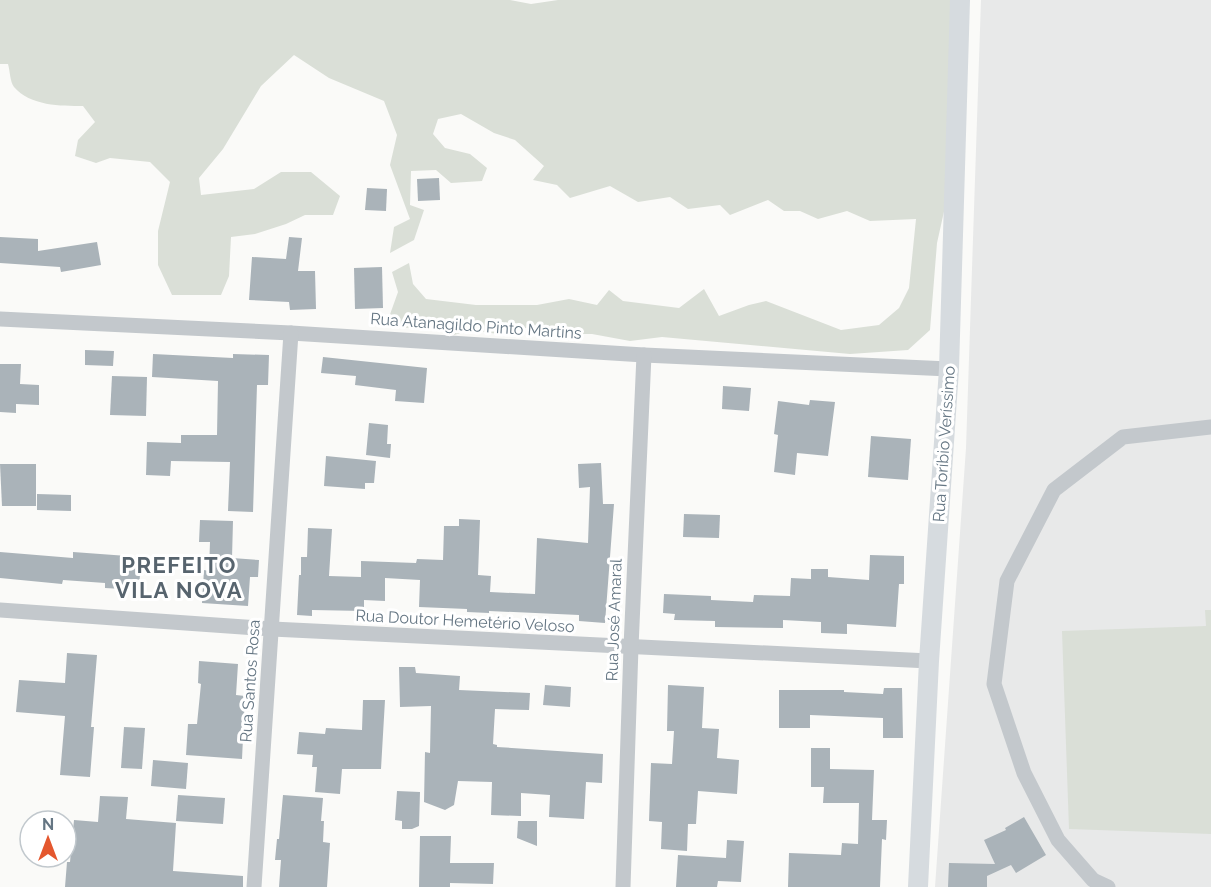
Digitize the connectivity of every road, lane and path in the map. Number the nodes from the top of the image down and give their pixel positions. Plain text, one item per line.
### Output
1 (960, 0) edge
2 (0, 319) edge
3 (291, 333) junction
4 (644, 355) junction
5 (949, 369) junction
6 (1211, 427) edge
7 (0, 610) edge
8 (272, 628) junction
9 (631, 647) junction
10 (929, 661) junction
11 (254, 887) edge
12 (623, 887) edge
13 (918, 887) edge
14 (1108, 887) edge

1 - 5 street, Rua Toríbio Veríssimo
2 - 3 street, Rua Atanagildo Pinto Martins
3 - 4 street, Rua Atanagildo Pinto Martins
3 - 8 street, Rua Santos Rosa
4 - 5 street, Rua Atanagildo Pinto Martins
4 - 9 street, Rua José Amaral
5 - 10 street, Rua Toríbio Veríssimo
6 - 14 street
7 - 8 street, Rua Doutor Hemetério Veloso
8 - 9 street, Rua Doutor Hemetério Veloso
8 - 11 street, Rua Santos Rosa
9 - 10 street, Rua Doutor Hemetério Veloso
9 - 12 street, Rua José Amaral
10 - 13 street, Rua Toríbio Veríssimo

